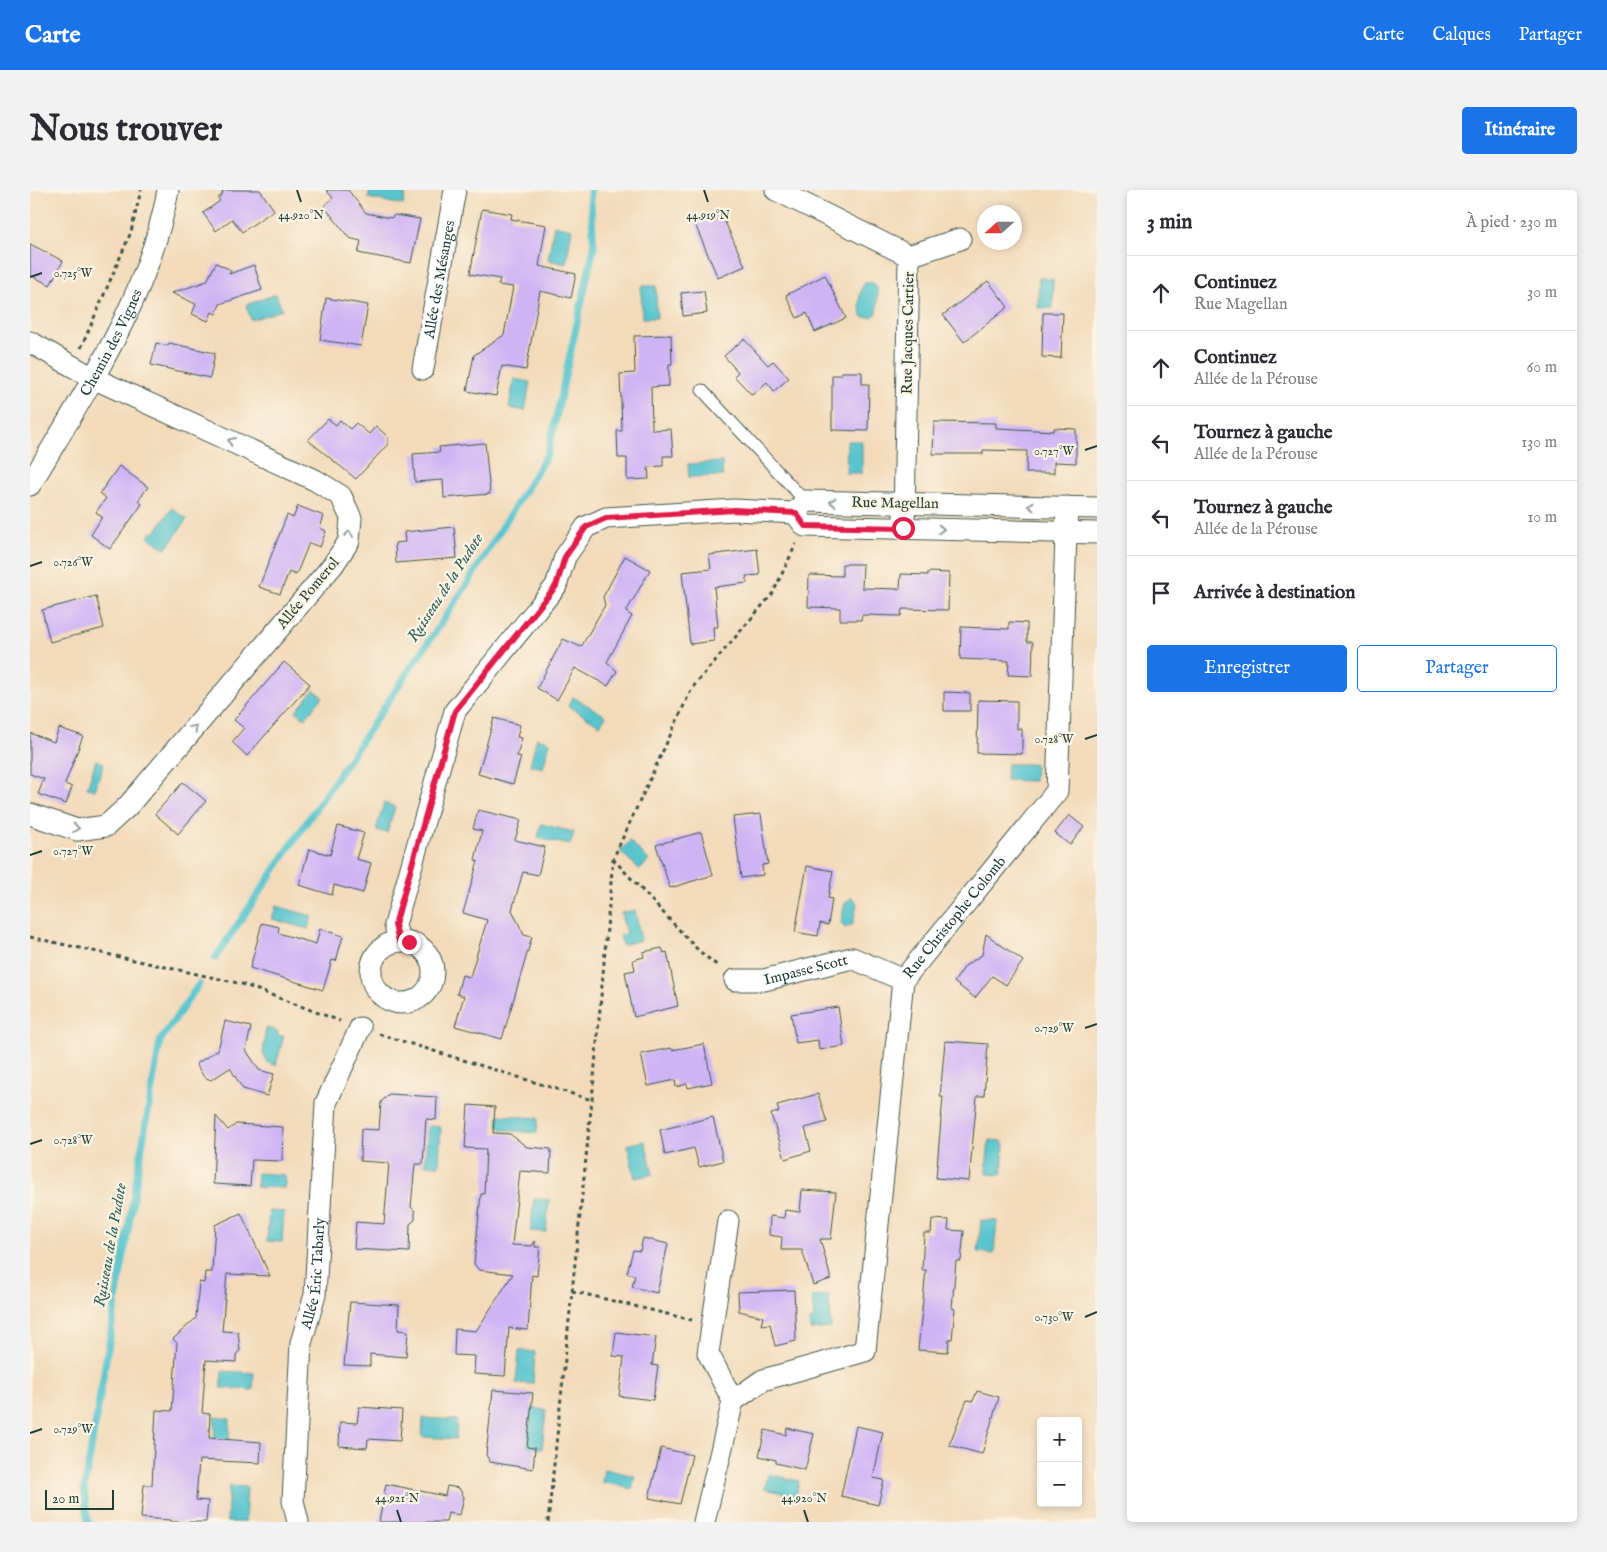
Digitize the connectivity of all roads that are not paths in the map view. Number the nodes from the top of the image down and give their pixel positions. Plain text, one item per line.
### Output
1 (168, 190) edge
2 (456, 190) edge
3 (776, 190) edge
4 (960, 239) dead end
5 (909, 256) junction
6 (30, 342) edge
7 (423, 369) dead end
8 (93, 378) junction
9 (702, 390) dead end
10 (30, 485) edge
11 (904, 504) junction
12 (1067, 507) junction
13 (1097, 508) edge
14 (802, 513) junction
15 (903, 528) junction
16 (1066, 533) junction
17 (1097, 533) edge
18 (30, 814) edge
19 (399, 941) dead end
20 (735, 980) road end
21 (903, 980) junction
22 (360, 1028) road end
23 (728, 1221) dead end
24 (733, 1401) junction
25 (298, 1522) edge
26 (704, 1522) edge

1 - 8 street, Chemin des Vignes
2 - 7 street, Allée des Mésanges
3 - 5 street, Rue Jacques Cartier
4 - 5 street
5 - 11 street, Rue Jacques Cartier
6 - 8 street, Allée Pomerol
8 - 10 street, Chemin des Vignes
18 -> 8 street, Allée Pomerol
9 - 14 lane
12 -> 11 street, Rue Magellan
11 -> 14 street, Rue Magellan
11 - 15 street, Rue Jacques Cartier
12 - 13 street, Rue Magellan
12 - 16 street, Rue Christophe Colomb
14 - 15 street, Rue Magellan
14 - 19 street
15 -> 16 street, Rue Magellan
16 - 17 street, Rue Magellan
16 - 21 street, Rue Christophe Colomb
20 - 21 street, Impasse Scott
21 - 24 street, Rue Christophe Colomb
22 - 25 street, Allée Éric Tabarly
23 - 24 street
24 - 26 street

